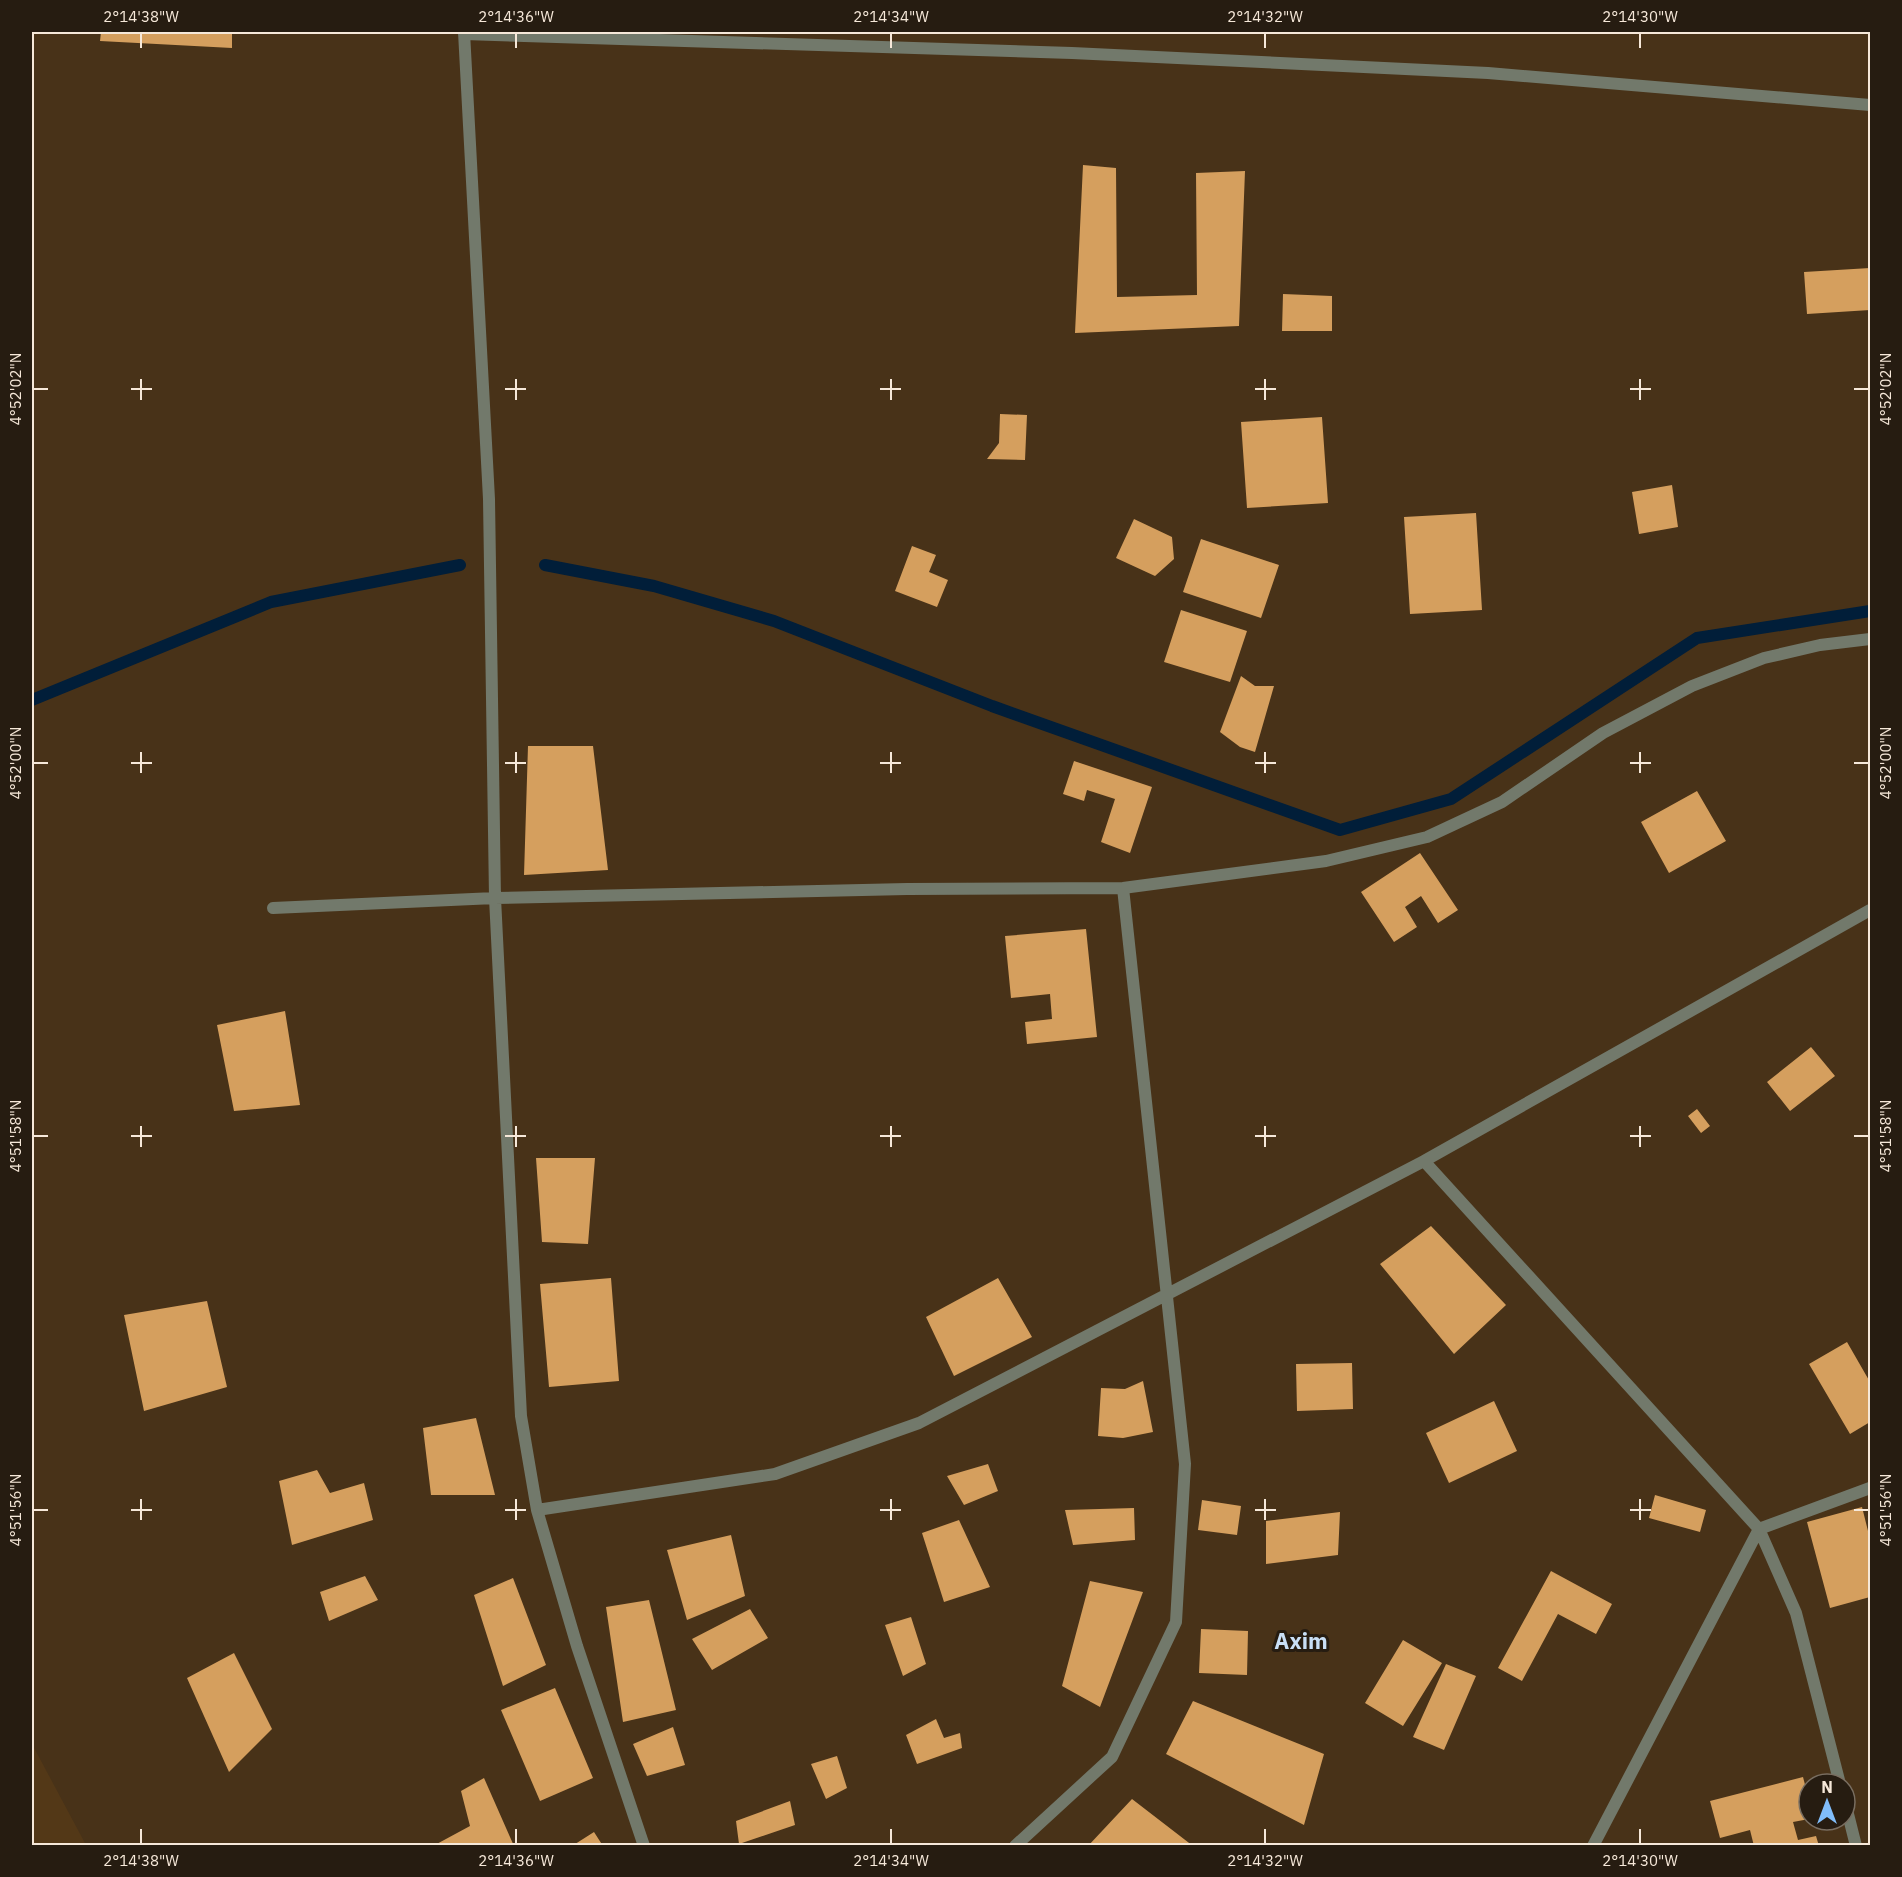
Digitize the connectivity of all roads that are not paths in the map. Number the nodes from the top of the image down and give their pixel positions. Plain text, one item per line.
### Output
1 (464, 33) edge
2 (538, 34) edge
3 (1870, 105) edge
4 (1870, 639) edge
5 (1123, 888) junction
6 (495, 898) junction
7 (273, 908) dead end
8 (1869, 915) edge
9 (1424, 1161) junction
10 (1167, 1293) junction
11 (1870, 1488) edge
12 (537, 1510) junction
13 (1759, 1529) junction
14 (1837, 1772) edge
15 (644, 1845) edge
16 (1015, 1845) edge
17 (1593, 1845) edge

1 - 2 street
1 - 6 street
2 - 3 street
4 - 5 street
5 - 6 street
5 - 10 street
6 - 7 street
6 - 12 street
8 - 9 street
9 - 10 street
9 - 13 street
10 - 12 street
10 - 16 street
11 - 13 street
12 - 15 street
13 - 14 street
13 - 17 street

